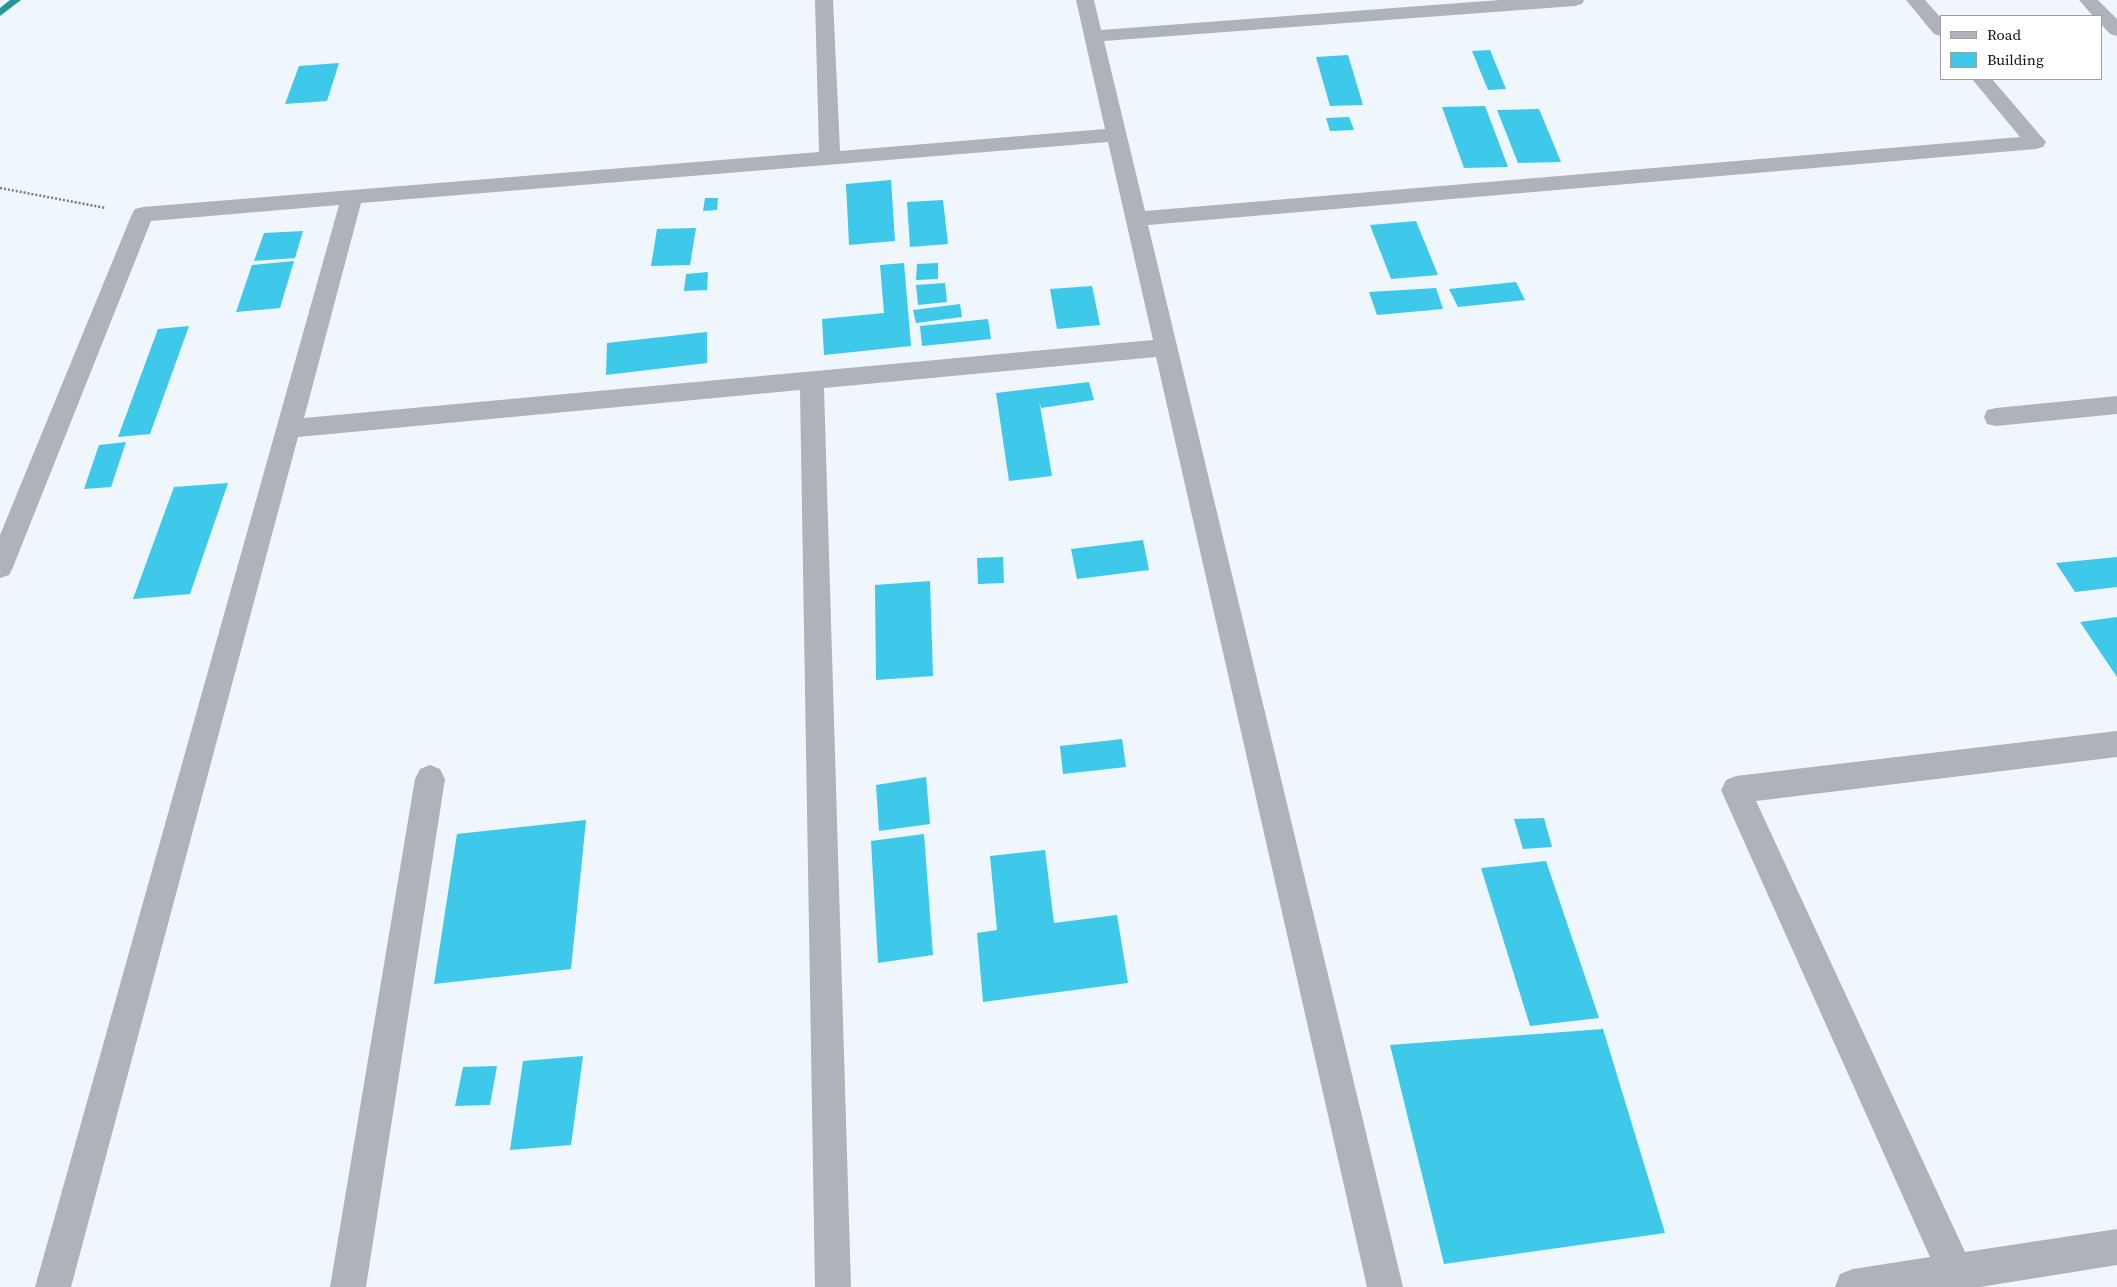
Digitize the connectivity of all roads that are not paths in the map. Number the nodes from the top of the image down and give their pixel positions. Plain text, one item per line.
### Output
1 (824, 0) edge
2 (1085, 0) edge
3 (1576, 0) edge
4 (1915, 0) edge
5 (2088, 0) edge
6 (1940, 29) edge
7 (2117, 30) edge
8 (1094, 36) junction
9 (1983, 80) edge
10 (1117, 135) junction
11 (830, 159) junction
12 (352, 197) junction
13 (1137, 219) junction
14 (1166, 347) junction
15 (812, 380) junction
16 (2117, 405) edge
17 (1996, 417) dead end
18 (288, 429) junction
19 (0, 567) edge
20 (2117, 744) edge
21 (430, 779) dead end
22 (2117, 1248) edge
23 (1959, 1279) edge
24 (53, 1287) edge
25 (348, 1287) edge
26 (833, 1287) edge
27 (1385, 1287) edge
28 (1852, 1287) edge

1 - 11 street
2 - 8 street
3 - 8 street
4 - 6 street
5 - 7 street
8 - 10 street
9 - 13 street
10 - 11 street
10 - 13 street
11 - 12 street
12 - 18 street
12 - 19 street
13 - 14 street
14 - 15 street
14 - 27 street
15 - 18 street
15 - 26 street
16 - 17 street
18 - 24 street
20 - 23 street
21 - 25 street
22 - 23 street
23 - 28 street

